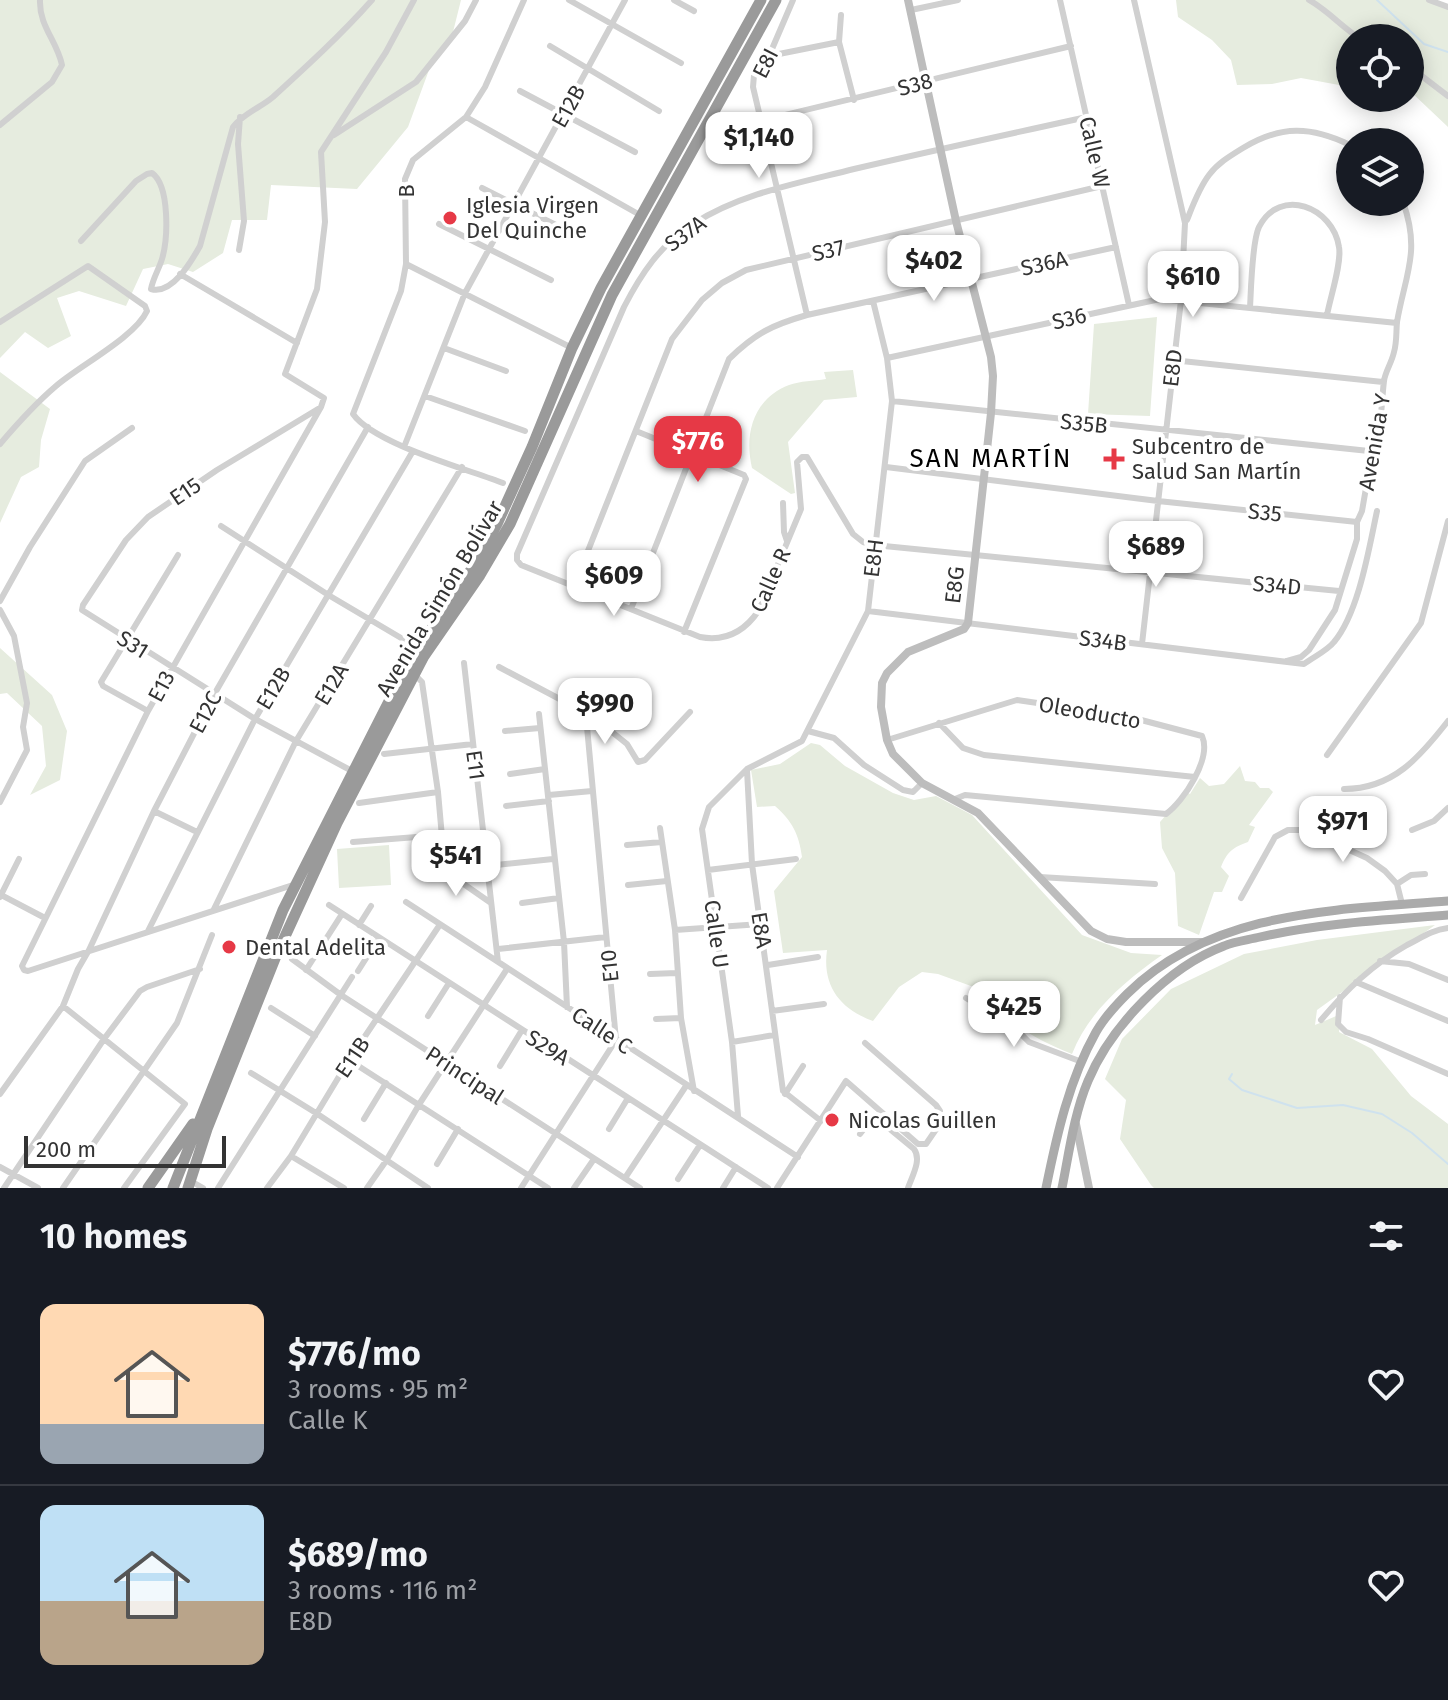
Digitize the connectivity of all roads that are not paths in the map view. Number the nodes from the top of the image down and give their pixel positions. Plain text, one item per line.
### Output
1 (40, 0) edge
2 (372, 0) edge
3 (414, 0) edge
4 (476, 0) edge
5 (524, 0) edge
6 (569, 0) edge
7 (625, 0) edge
8 (674, 0) edge
9 (761, 0) edge
10 (776, 0) edge
11 (793, 0) edge
12 (908, 0) edge
13 (958, 0) edge
14 (1060, 0) edge
15 (1134, 0) edge
16 (1309, 0) edge
17 (1429, 0) edge
18 (1448, 7) edge
19 (911, 10) junction
20 (694, 11) dead end
21 (841, 15) dead end
22 (1339, 24) edge
23 (612, 25) junction
24 (839, 42) junction
25 (550, 46) dead end
26 (1071, 46) junction
27 (769, 56) junction
28 (729, 60) junction
29 (681, 63) dead end
30 (589, 69) junction
31 (1424, 78) edge
32 (927, 80) junction
33 (728, 89) junction
34 (520, 91) dead end
35 (1448, 96) edge
36 (854, 100) junction
37 (659, 111) dead end
38 (564, 114) junction
39 (240, 117) junction
40 (466, 117) junction
41 (1087, 117) junction
42 (760, 121) junction
43 (0, 125) edge
44 (332, 136) junction
45 (1336, 138) edge
46 (941, 148) junction
47 (635, 152) dead end
48 (540, 159) junction
49 (1102, 186) junction
50 (482, 188) dead end
51 (776, 188) junction
52 (515, 204) junction
53 (640, 215) junction
54 (1407, 216) edge
55 (956, 221) junction
56 (1185, 223) junction
57 (439, 224) dead end
58 (580, 237) dead end
59 (81, 241) dead end
60 (1116, 247) junction
61 (239, 250) dead end
62 (490, 250) junction
63 (792, 258) junction
64 (406, 264) junction
65 (180, 274) junction
66 (970, 279) junction
67 (551, 280) dead end
68 (465, 293) junction
69 (1181, 300) junction
70 (873, 301) junction
71 (1129, 305) junction
72 (1250, 308) junction
73 (807, 315) junction
74 (1327, 315) junction
75 (0, 322) edge
76 (1397, 323) junction
77 (986, 338) junction
78 (297, 343) junction
79 (444, 348) junction
80 (572, 348) junction
81 (887, 358) junction
82 (1172, 360) junction
83 (506, 371) dead end
84 (1383, 382) junction
85 (425, 396) junction
86 (892, 401) junction
87 (321, 407) junction
88 (991, 413) junction
89 (368, 427) junction
90 (132, 428) dead end
91 (525, 431) dead end
92 (636, 431) junction
93 (1165, 431) junction
94 (0, 444) edge
95 (404, 447) junction
96 (413, 451) junction
97 (1369, 451) junction
98 (693, 455) junction
99 (462, 467) junction
100 (886, 467) junction
101 (984, 480) junction
102 (503, 483) dead end
103 (1158, 501) junction
104 (783, 503) dead end
105 (1377, 511) dead end
106 (1448, 521) edge
107 (1357, 522) junction
108 (221, 526) dead end
109 (244, 541) junction
110 (787, 541) junction
111 (874, 545) junction
112 (976, 554) junction
113 (178, 555) dead end
114 (517, 560) joint
115 (287, 567) junction
116 (1149, 574) junction
117 (574, 586) junction
118 (1339, 591) junction
119 (330, 596) junction
120 (0, 601) edge
121 (631, 609) junction
122 (0, 610) edge
123 (82, 610) joint
124 (868, 611) junction
125 (369, 619) junction
126 (968, 623) junction
127 (684, 632) junction
128 (125, 639) junction
129 (1142, 644) junction
130 (418, 648) junction
131 (1287, 661) junction
132 (464, 663) dead end
133 (171, 667) junction
134 (499, 667) dead end
135 (414, 674) junction
136 (215, 693) junction
137 (148, 711) junction
138 (690, 712) dead end
139 (539, 714) dead end
140 (586, 716) junction
141 (255, 719) junction
142 (1448, 721) edge
143 (939, 723) junction
144 (540, 728) junction
145 (505, 731) dead end
146 (808, 731) junction
147 (887, 740) junction
148 (296, 741) junction
149 (473, 744) junction
150 (432, 747) junction
151 (384, 754) dead end
152 (1327, 755) dead end
153 (545, 769) junction
154 (747, 769) junction
155 (352, 771) junction
156 (510, 774) dead end
157 (1195, 777) junction
158 (922, 783) junction
159 (1344, 789) dead end
160 (592, 791) junction
161 (438, 792) junction
162 (549, 798) junction
163 (955, 799) junction
164 (0, 802) edge
165 (359, 803) dead end
166 (506, 806) dead end
167 (1448, 808) edge
168 (154, 811) junction
169 (660, 828) dead end
170 (1412, 830) dead end
171 (197, 832) junction
172 (442, 835) junction
173 (353, 842) dead end
174 (662, 842) junction
175 (627, 845) dead end
176 (19, 859) dead end
177 (553, 859) junction
178 (796, 859) dead end
179 (752, 864) junction
180 (487, 866) junction
181 (708, 870) junction
182 (1425, 874) dead end
183 (1036, 876) junction
184 (667, 881) junction
185 (296, 884) junction
186 (1155, 884) dead end
187 (1397, 884) junction
188 (628, 885) dead end
189 (0, 896) edge
190 (559, 898) junction
191 (1241, 898) dead end
192 (1448, 901) edge
193 (406, 902) dead end
194 (491, 903) junction
195 (522, 903) dead end
196 (1402, 904) junction
197 (329, 905) dead end
198 (371, 906) dead end
199 (214, 909) junction
200 (1351, 909) junction
201 (342, 914) junction
202 (1448, 915) edge
203 (45, 918) junction
204 (1353, 923) junction
205 (761, 924) junction
206 (359, 925) junction
207 (439, 926) junction
208 (717, 926) junction
209 (1448, 928) edge
210 (675, 930) junction
211 (147, 932) junction
212 (212, 935) dead end
213 (606, 937) junction
214 (379, 938) junction
215 (564, 942) junction
216 (1201, 942) junction
217 (498, 949) junction
218 (89, 950) junction
219 (818, 957) dead end
220 (292, 959) dead end
221 (415, 961) junction
222 (1380, 961) junction
223 (498, 962) junction
224 (768, 965) junction
225 (200, 969) junction
226 (507, 969) junction
227 (306, 970) junction
228 (358, 971) dead end
229 (677, 973) junction
230 (650, 974) dead end
231 (352, 977) dead end
232 (1448, 980) edge
233 (1356, 982) junction
234 (449, 983) junction
235 (341, 995) junction
236 (1340, 997) junction
237 (966, 998) dead end
238 (824, 1004) dead end
239 (63, 1006) junction
240 (485, 1006) junction
241 (567, 1007) junction
242 (271, 1008) dead end
243 (772, 1011) junction
244 (428, 1016) dead end
245 (681, 1018) junction
246 (378, 1019) junction
247 (656, 1019) dead end
248 (1321, 1020) dead end
249 (1448, 1021) edge
250 (522, 1030) junction
251 (774, 1035) junction
252 (315, 1036) junction
253 (104, 1039) junction
254 (616, 1040) junction
255 (732, 1042) junction
256 (865, 1043) dead end
257 (349, 1060) junction
258 (1082, 1062) junction
259 (447, 1063) junction
260 (500, 1066) dead end
261 (803, 1066) dead end
262 (146, 1072) junction
263 (251, 1073) dead end
264 (592, 1074) junction
265 (1448, 1074) edge
266 (386, 1083) junction
267 (686, 1086) junction
268 (279, 1091) junction
269 (694, 1091) junction
270 (784, 1092) junction
271 (0, 1094) edge
272 (628, 1098) junction
273 (420, 1103) junction
274 (203, 1111) junction
275 (316, 1113) junction
276 (738, 1116) junction
277 (364, 1119) dead end
278 (664, 1120) junction
279 (821, 1121) junction
280 (1076, 1124) junction
281 (458, 1129) junction
282 (609, 1129) dead end
283 (555, 1133) junction
284 (860, 1134) dead end
285 (700, 1145) junction
286 (291, 1156) junction
287 (798, 1157) junction
288 (594, 1159) junction
289 (386, 1161) junction
290 (437, 1164) dead end
291 (0, 1167) edge
292 (736, 1167) junction
293 (12, 1173) junction
294 (529, 1174) junction
295 (625, 1178) junction
296 (678, 1179) dead end
297 (196, 1187) edge
298 (4, 1188) edge
299 (38, 1188) edge
300 (63, 1188) edge
301 (124, 1188) edge
302 (148, 1188) edge
303 (173, 1188) edge
304 (218, 1188) edge
305 (267, 1188) edge
306 (344, 1188) edge
307 (367, 1188) edge
308 (428, 1188) edge
309 (521, 1188) edge
310 (548, 1188) edge
311 (574, 1188) edge
312 (640, 1188) edge
313 (723, 1188) edge
314 (768, 1188) edge
315 (777, 1188) edge
316 (908, 1188) edge
317 (1046, 1188) edge
318 (1062, 1188) edge
319 (1089, 1188) edge

1 - 43 street
2 - 39 street
3 - 44 street
4 - 44 street
5 - 40 street, B
6 - 23 street
7 - 23 street
8 - 20 street
9 - 28 highway, Avenida Simón Bolívar
10 - 33 highway, Avenida Simón Bolívar
11 - 27 street, E8I
12 - 19 street, E8G
13 - 19 street
14 - 26 street, Calle W
15 - 56 street, E8D
16 - 22 street
17 - 18 street
19 - 32 street, E8G
21 - 24 street
23 - 29 street
23 - 30 street, E12B
24 - 27 street
24 - 36 street
25 - 30 street
26 - 32 street, S38
26 - 41 street, Calle W
27 - 42 street, E8I
28 - 33 highway
28 - 53 highway, Avenida Simón Bolívar
30 - 37 street
30 - 38 street, E12B
31 - 35 street
32 - 36 street, S38
32 - 46 street, E8G
33 - 135 highway, Avenida Simón Bolívar
34 - 38 street
36 - 42 street, S38
38 - 47 street
38 - 48 street, E12B
39 - 61 street
39 - 65 street
40 - 48 street
40 - 64 street, B
41 - 46 street, S37A
41 - 49 street, Calle W
42 - 51 street, E8I
44 - 78 street
45 - 56 street
46 - 51 street, S37A
46 - 55 street, E8G
48 - 52 street, E12B
48 - 53 street
49 - 55 street, S37
49 - 60 street, Calle W
50 - 52 street
51 - 63 street, E8I
51 - 114 street, S37A
52 - 58 street
52 - 62 street, E12B
53 - 80 highway, Avenida Simón Bolívar
54 - 76 street, Avenida Y
55 - 63 street, S37
55 - 66 street, E8G
56 - 69 street, E8D
57 - 62 street
59 - 65 street
60 - 66 street, S36A
60 - 71 street, Calle W
62 - 67 street
62 - 68 street, E12B
63 - 73 street, E8I
63 - 92 street, S37
64 - 68 street
64 - 89 street, B
65 - 78 street
66 - 70 street, S36A
66 - 77 street, E8G
68 - 79 street, E12B
68 - 80 street
69 - 71 street, S36
69 - 72 street, S36
69 - 82 street, E8D
70 - 73 street, S36A
70 - 81 street, E8H
71 - 77 street, S36
72 - 74 street, S36
72 - 74 street
73 - 98 street, S36A
74 - 76 street, S36
75 - 94 street
76 - 84 street, Avenida Y
77 - 81 street, S36
77 - 88 street, E8G
78 - 87 street
79 - 83 street
79 - 85 street, E12B
80 - 130 highway, Avenida Simón Bolívar
81 - 86 street, E8H
82 - 84 street
82 - 93 street, E8D
84 - 97 street, Avenida Y
85 - 91 street
85 - 95 street, E12B
86 - 88 street, S35B
86 - 100 street, E8H
87 - 109 street, E13
87 - 123 street, E15
88 - 93 street, S35B
88 - 101 street, E8G
89 - 95 street
89 - 115 street, E12C
90 - 120 street
92 - 98 street
92 - 117 street, S37
93 - 97 street, S35B
93 - 103 street, E8D
95 - 96 street
96 - 99 street
96 - 119 street, E12B
97 - 107 street, Avenida Y
98 - 121 street
98 - 127 street
99 - 102 street
99 - 125 street, E12A
100 - 101 street, S35
100 - 111 street, E8H
101 - 103 street, S35
101 - 112 street, E8G
103 - 107 street, S35
103 - 116 street, E8D
104 - 110 street
105 - 131 street, S34B
106 - 152 street
107 - 118 street, Avenida Y
108 - 109 street
109 - 115 street
109 - 133 street, E13
110 - 111 street, Calle R
110 - 127 street, Calle R
111 - 112 street, S34D
111 - 124 street, E8H
112 - 116 street, S34D
112 - 126 street, E8G
113 - 128 street
114 - 117 street, Calle R
115 - 119 street
115 - 136 street, E12C
116 - 118 street, S34D
116 - 129 street, E8D
117 - 121 street, Calle R
118 - 131 street, Avenida Y
119 - 125 street
119 - 141 street, E12B
121 - 127 street, Calle R
122 - 164 street
123 - 128 street, S31
124 - 126 street, S34B
124 - 146 street, E8H
125 - 130 street
125 - 148 street, E12A
126 - 129 street, S34B
126 - 147 street, E8G
128 - 133 street, S31
128 - 137 street
129 - 131 street, S34B
130 - 155 highway, Avenida Simón Bolívar
132 - 149 street, E11
133 - 136 street, S31
133 - 137 street, E13
134 - 140 street
135 - 150 street
135 - 297 highway, Avenida Simón Bolívar
136 - 141 street, S31
136 - 168 street, E12C
137 - 203 street, E13
138 - 140 street
139 - 144 street
140 - 160 street, E10
141 - 148 street, S31
141 - 171 street, E12B
142 - 159 street
143 - 147 street, Oleoducto
143 - 157 street
143 - 157 street, Oleoducto
144 - 145 street
144 - 153 street
146 - 154 street, E8H
146 - 158 street
147 - 158 street, E8G
148 - 155 street, S31
148 - 199 street, E12A
149 - 150 street
149 - 180 street, E11
150 - 151 street
150 - 161 street
153 - 156 street
153 - 162 street
154 - 179 street, E8A
154 - 181 street, Calle U
155 - 185 highway, Avenida Simón Bolívar
157 - 163 street
158 - 163 street, E8G
160 - 162 street
160 - 213 street, E10
161 - 165 street
161 - 172 street
162 - 166 street
162 - 177 street
163 - 183 street, E8G
167 - 170 street
168 - 171 street
168 - 218 street, E12C
169 - 174 street
171 - 211 street, E12B
172 - 173 street
172 - 194 street
174 - 175 street
174 - 184 street
176 - 189 street
177 - 180 street
177 - 190 street
178 - 179 street
179 - 181 street
179 - 205 street, E8A
180 - 194 street, E11
181 - 208 street, Calle U
182 - 187 street
183 - 186 street
183 - 216 street, E8G
184 - 188 street
184 - 210 street
185 - 199 street
185 - 274 highway, Avenida Simón Bolívar
187 - 191 street
187 - 196 street
189 - 203 street
190 - 195 street
190 - 215 street
192 - 196 main road
193 - 207 street, Calle C
194 - 217 street, E11
196 - 200 main road
197 - 201 street, S29A
198 - 206 street
199 - 211 street
200 - 204 main road
200 - 216 main road
201 - 206 street, S29A
201 - 227 street
202 - 204 main road
203 - 218 street, E13
204 - 280 main road
205 - 208 street
205 - 224 street, E8A
206 - 214 street, S29A
207 - 221 street, E11B
207 - 223 street, Calle C
208 - 210 street
208 - 255 street, Calle U
209 - 222 street
210 - 229 street
211 - 218 street
212 - 225 street
213 - 215 street
213 - 254 street, E10
214 - 221 street, S29A
214 - 228 street
215 - 217 street
215 - 241 street
216 - 258 main road
217 - 223 street, E11
218 - 239 street, E12C
219 - 224 street
220 - 227 street, Principal
221 - 234 street, S29A
221 - 246 street, E11B
222 - 232 street
222 - 233 street
223 - 226 street, Calle C
224 - 243 street, E8A
225 - 253 street
225 - 262 street
226 - 240 street
226 - 241 street, Calle C
227 - 235 street, Principal
229 - 230 street
229 - 245 street
231 - 235 street
233 - 236 street
233 - 249 street
234 - 240 street, S29A
234 - 244 street
235 - 246 street, Principal
235 - 252 street
236 - 248 street
236 - 265 street
237 - 258 street
238 - 243 street
239 - 253 street
239 - 271 street, E12C
240 - 250 street, S29A
240 - 259 street
241 - 254 street, Calle C
242 - 252 street
243 - 251 street, E8A
245 - 247 street
245 - 269 street
246 - 257 street, E11B
246 - 259 street, Principal
250 - 260 street
250 - 264 street, S29A
251 - 255 street
251 - 270 street, E8A
252 - 268 street
253 - 262 street
253 - 293 street
254 - 264 street
254 - 267 street, Calle C
255 - 276 street, Calle U
256 - 279 street
257 - 266 street
257 - 275 street, E11B
258 - 317 main road
259 - 273 street
259 - 283 street, Principal
261 - 270 street
262 - 300 street
262 - 301 street
263 - 268 street
264 - 272 street, S29A
264 - 283 street
266 - 273 street
266 - 277 street
267 - 269 street, Calle C
267 - 278 street
268 - 275 street
268 - 304 street
269 - 276 street, Calle C
270 - 279 street
272 - 278 street, S29A
272 - 282 street
273 - 281 street
273 - 289 street
274 - 302 highway
274 - 303 highway, Avenida Simón Bolívar
275 - 286 street, E11B
275 - 289 street
276 - 287 street, Calle C
278 - 285 street, S29A
278 - 295 street
279 - 287 street
280 - 318 main road
280 - 319 street
281 - 290 street
281 - 294 street
283 - 288 street, Principal
283 - 294 street
284 - 316 street
285 - 292 street, S29A
285 - 296 street
286 - 305 street, E11B
286 - 306 street
287 - 315 street
288 - 295 street, Principal
288 - 311 street
289 - 307 street
289 - 308 street
291 - 293 street
292 - 313 street
292 - 314 street, S29A
293 - 298 street
293 - 299 street
294 - 309 street
294 - 310 street
295 - 312 street, Principal

